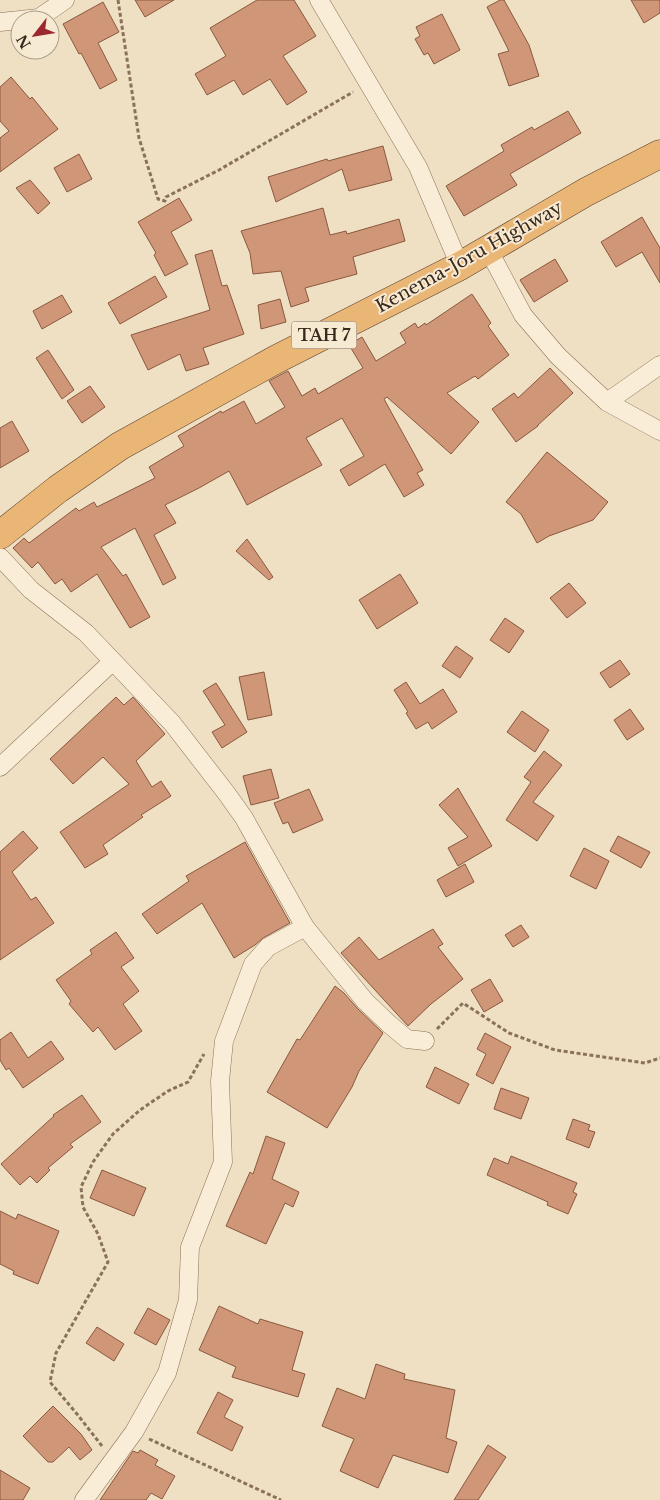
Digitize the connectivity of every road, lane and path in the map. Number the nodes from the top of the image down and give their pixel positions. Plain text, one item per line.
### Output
1 (65, 0) edge
2 (118, 0) edge
3 (320, 0) edge
4 (51, 10) edge
5 (369, 83) junction
6 (660, 154) edge
7 (489, 251) junction
8 (460, 266) junction
9 (660, 365) edge
10 (607, 402) junction
11 (660, 431) edge
12 (0, 535) edge
13 (0, 557) edge
14 (112, 662) junction
15 (0, 767) edge
16 (305, 927) junction
17 (425, 1041) joint
18 (207, 1049) dead end
19 (660, 1058) edge
20 (134, 1432) junction
21 (113, 1460) junction
22 (84, 1500) edge
23 (281, 1500) edge

1 - 4 street
2 - 5 path
3 - 5 street
5 - 8 street
6 - 7 highway, Kenema-Joru Highway / TAH 7
7 - 8 highway, Kenema-Joru Highway / TAH 7
7 - 10 street
8 - 12 highway, Kenema-Joru Highway / TAH 7
9 - 10 street
10 - 11 street
13 - 14 street
14 - 15 street
14 - 16 street
16 - 17 street
16 - 20 street
17 - 19 path
18 - 21 path
20 - 21 street
20 - 23 path
21 - 22 street

